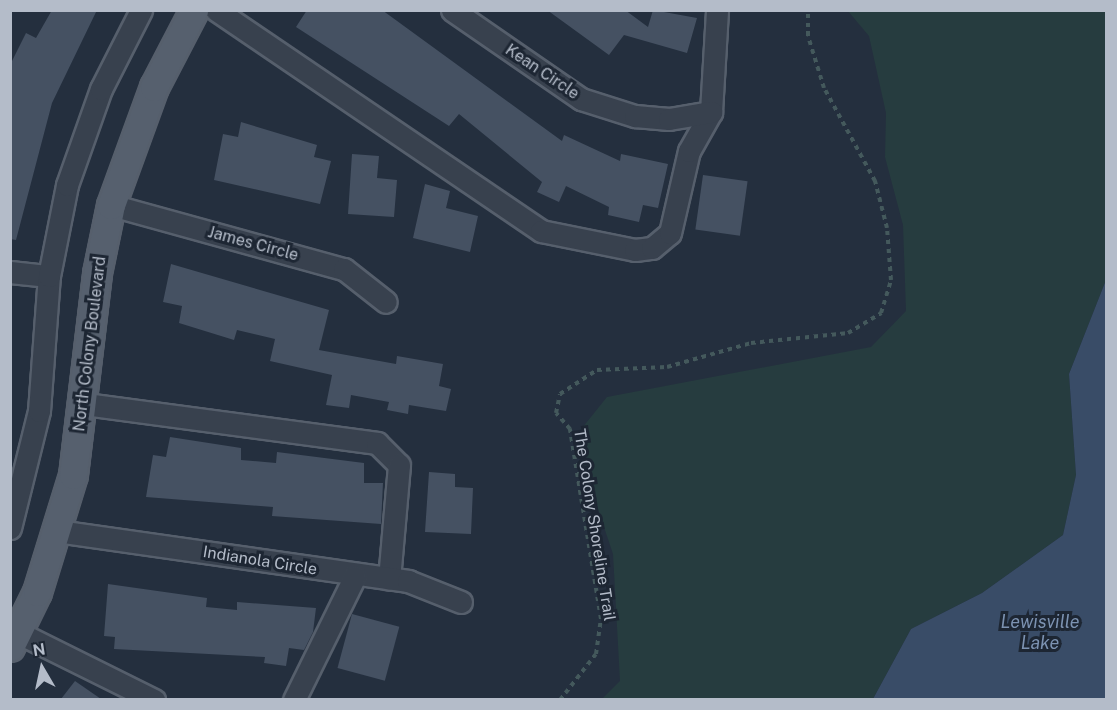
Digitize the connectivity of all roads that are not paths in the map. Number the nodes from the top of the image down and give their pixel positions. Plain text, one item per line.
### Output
1 (141, 10) edge
2 (194, 10) edge
3 (216, 10) edge
4 (452, 10) edge
5 (717, 10) edge
6 (711, 112) junction
7 (111, 205) junction
8 (10, 272) edge
9 (49, 276) junction
10 (386, 302) dead end
11 (85, 404) junction
12 (10, 528) edge
13 (57, 531) junction
14 (355, 576) junction
15 (389, 579) junction
16 (460, 602) dead end
17 (15, 640) edge
18 (154, 699) edge
19 (294, 699) edge

1 - 9 street
2 - 7 main road, North Colony Boulevard
3 - 6 street
4 - 6 street, Kean Circle
5 - 6 street
7 - 10 street, James Circle
7 - 11 main road, North Colony Boulevard
8 - 9 street
9 - 12 street
11 - 13 main road, North Colony Boulevard
11 - 15 street
13 - 14 street, Indianola Circle
13 - 17 main road, North Colony Boulevard
14 - 15 street, Indianola Circle
14 - 19 street
15 - 16 street, Indianola Circle
17 - 18 street

